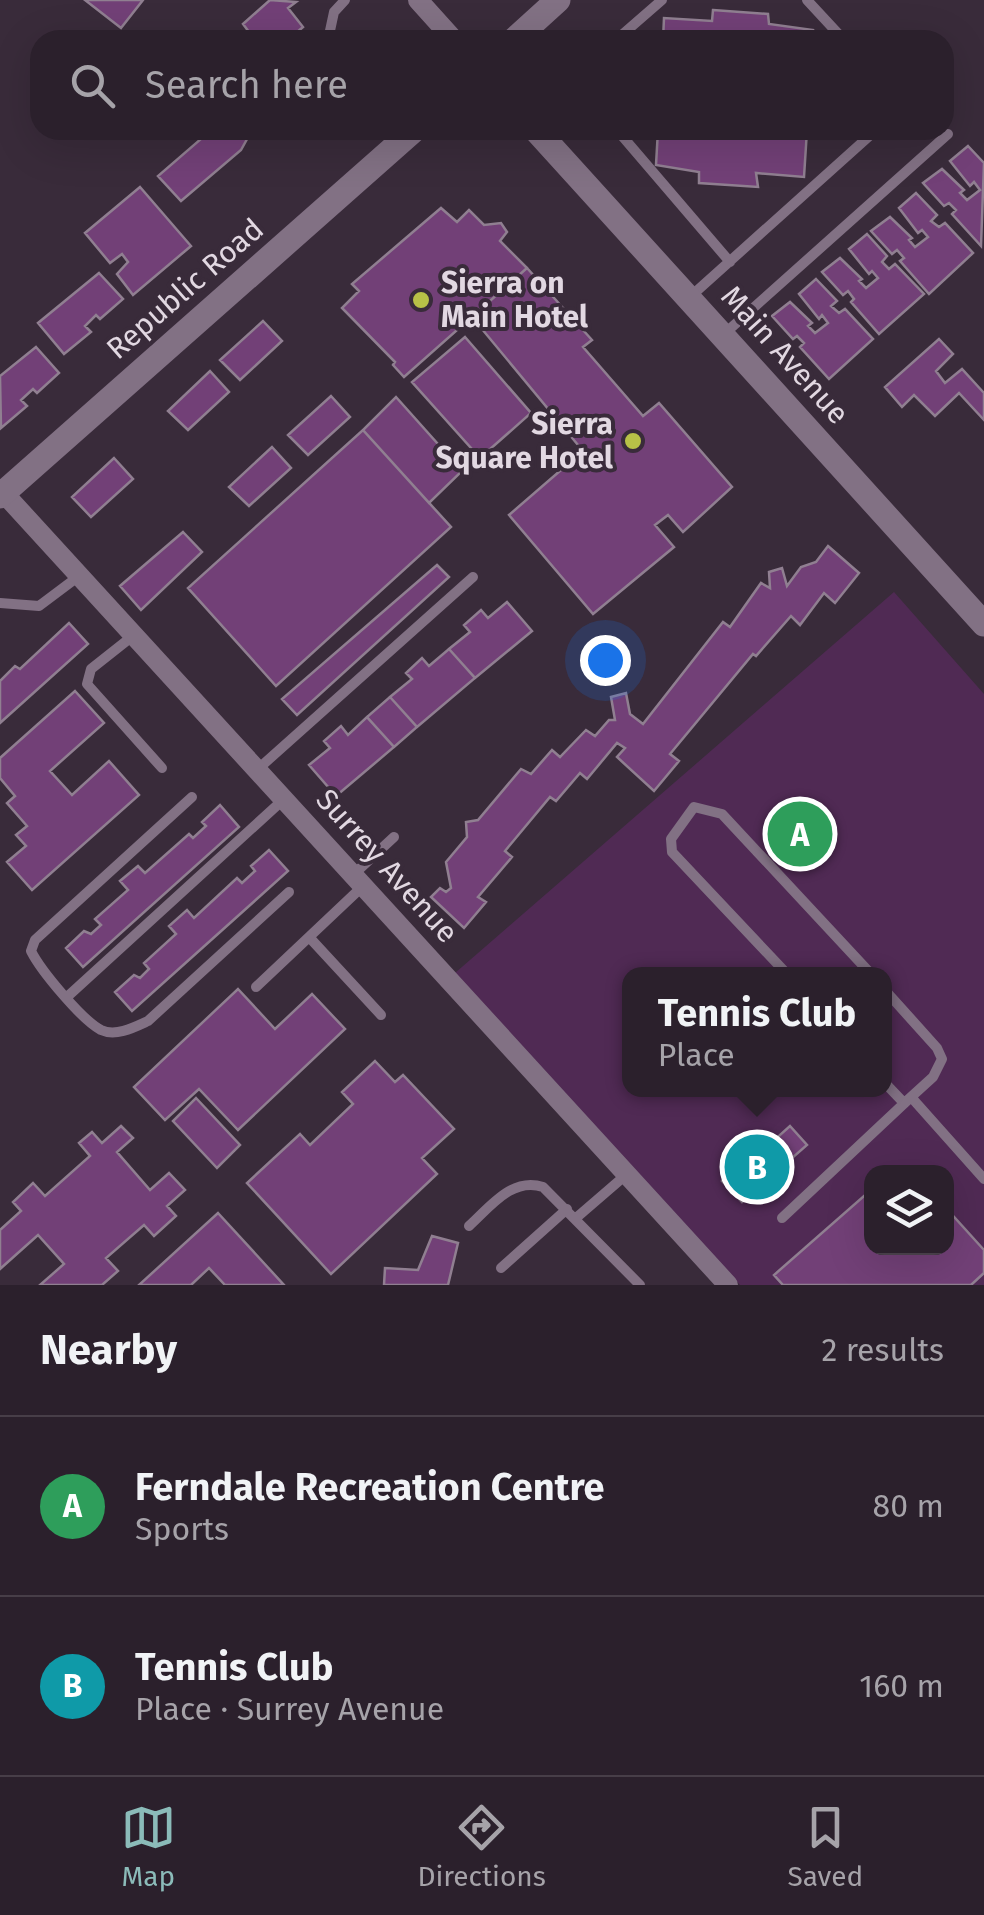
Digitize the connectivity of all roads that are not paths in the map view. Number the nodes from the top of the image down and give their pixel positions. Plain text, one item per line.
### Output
1 (345, 0) edge
2 (418, 0) edge
3 (558, 0) edge
4 (662, 0) edge
5 (807, 0) edge
6 (330, 30) edge
7 (445, 30) edge
8 (525, 30) edge
9 (628, 30) edge
10 (835, 30) edge
11 (403, 140) edge
12 (545, 140) edge
13 (625, 140) edge
14 (865, 140) edge
15 (941, 140) edge
16 (730, 262) junction
17 (690, 298) junction
18 (723, 335) junction
19 (1, 493) edge
20 (79, 576) junction
21 (473, 577) dead end
22 (0, 602) edge
23 (984, 624) edge
24 (134, 635) junction
25 (162, 768) dead end
26 (258, 769) junction
27 (192, 798) dead end
28 (284, 798) junction
29 (394, 837) dead end
30 (359, 880) junction
31 (289, 892) dead end
32 (309, 937) junction
33 (780, 967) edge
34 (864, 967) edge
35 (256, 988) dead end
36 (66, 997) junction
37 (892, 999) edge
38 (381, 1015) dead end
39 (892, 1088) edge
40 (907, 1100) junction
41 (628, 1174) junction
42 (984, 1179) edge
43 (567, 1208) junction
44 (576, 1218) junction
45 (782, 1218) dead end
46 (468, 1226) dead end
47 (501, 1268) dead end
48 (640, 1285) edge
49 (728, 1285) edge

1 - 6 lane
2 - 7 street
3 - 8 street
4 - 9 lane
5 - 10 lane
11 - 19 street, Republic Road
12 - 17 street, Main Avenue
13 - 16 lane
14 - 16 lane
15 - 18 lane
16 - 17 lane
17 - 18 street, Main Avenue
18 - 23 street, Main Avenue
19 - 20 street, Surrey Avenue
20 - 22 lane
20 - 24 street, Surrey Avenue
21 - 26 lane
24 - 25 lane
24 - 26 street, Surrey Avenue
26 - 28 street, Surrey Avenue
27 - 36 lane
28 - 30 street, Surrey Avenue
28 - 36 lane
29 - 30 lane
30 - 32 lane
30 - 41 street, Surrey Avenue
31 - 36 lane
32 - 35 lane
32 - 38 lane
33 - 34 lane
37 - 40 lane
39 - 40 lane
40 - 42 lane
40 - 45 lane
41 - 44 lane
41 - 49 street, Surrey Avenue
43 - 44 lane
43 - 46 lane
43 - 47 lane
44 - 48 lane

